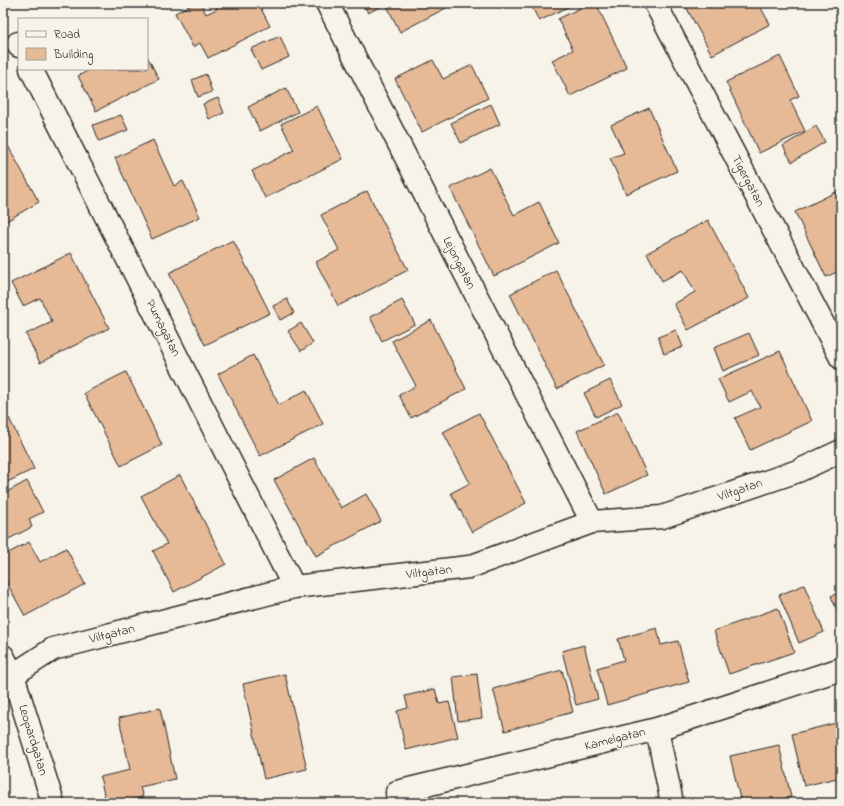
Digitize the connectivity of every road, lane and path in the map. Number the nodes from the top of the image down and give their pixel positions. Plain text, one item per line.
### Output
1 (327, 3) edge
2 (655, 3) edge
3 (32, 70) edge
4 (841, 358) edge
5 (841, 451) edge
6 (592, 522) junction
7 (294, 587) junction
8 (8, 665) edge
9 (841, 669) edge
10 (657, 729) junction
11 (53, 803) edge
12 (398, 803) edge
13 (672, 803) edge

1 - 6 street, Lejongatan
2 - 4 street, Tigergatan
3 - 7 street, Pumagatan
5 - 6 street, Viltgatan
6 - 7 street, Viltgatan
7 - 8 street, Viltgatan
8 - 11 street, Leopardgatan
9 - 10 street, Kamelgatan
10 - 12 street, Kamelgatan
10 - 13 street

